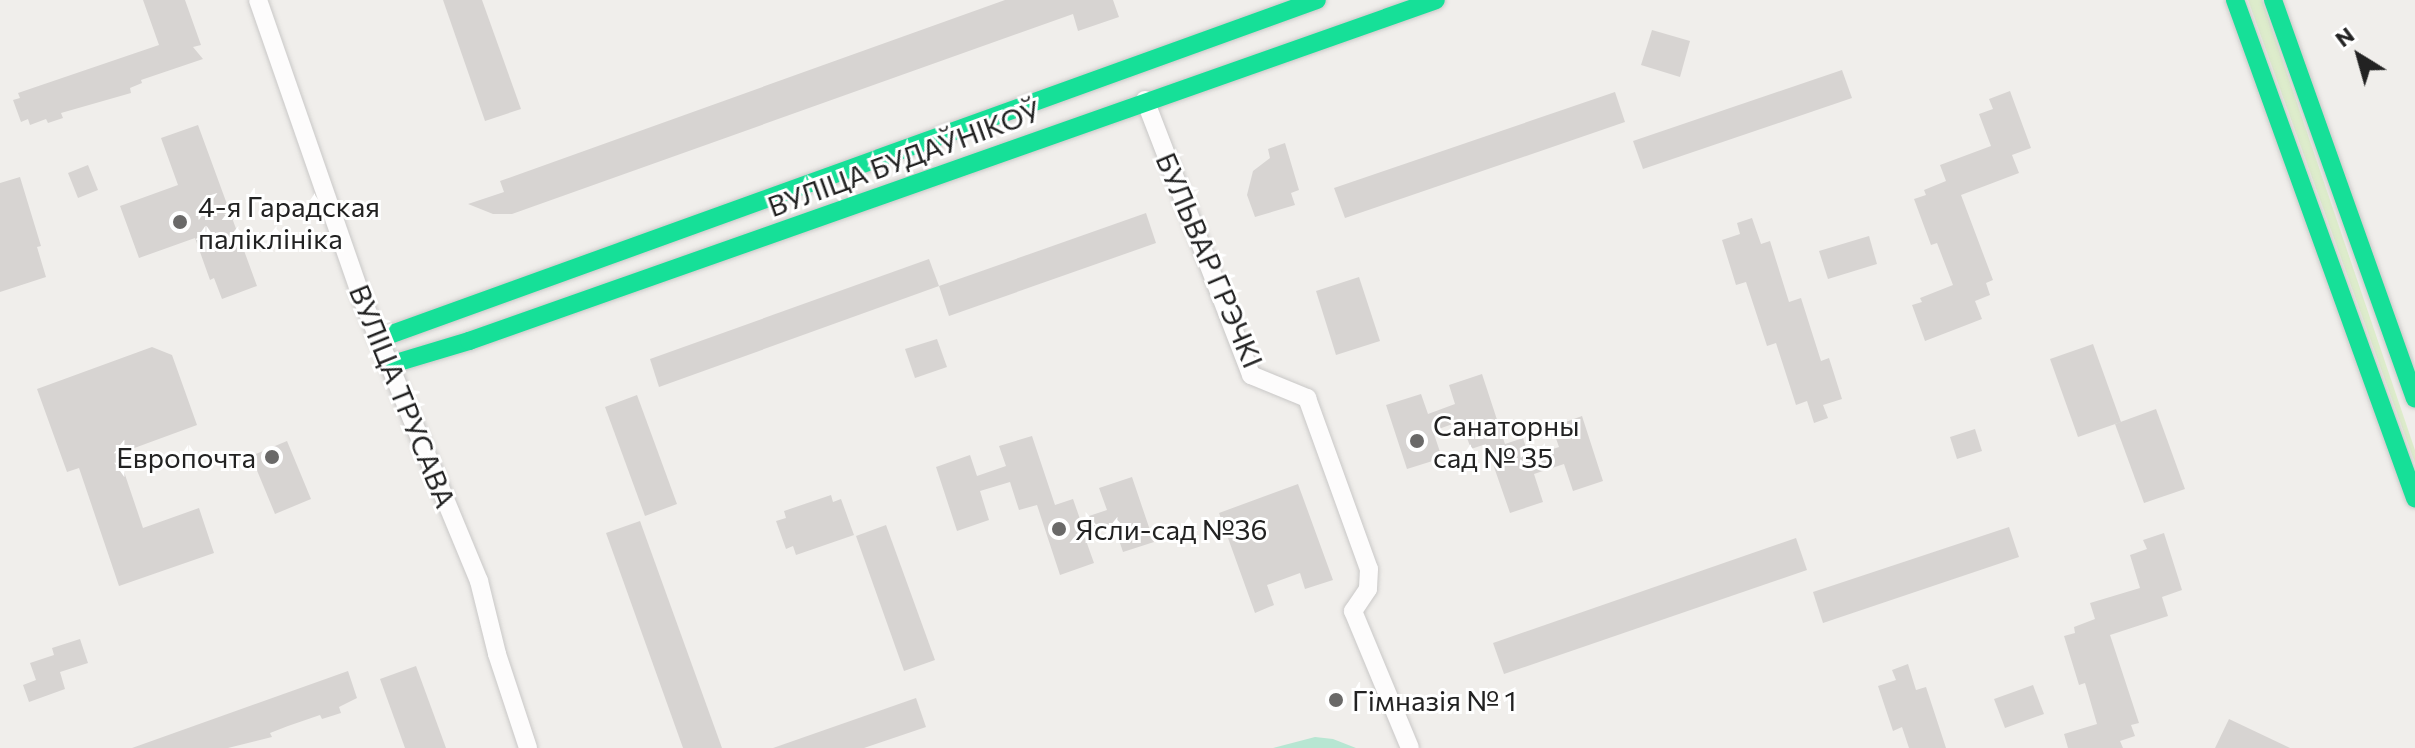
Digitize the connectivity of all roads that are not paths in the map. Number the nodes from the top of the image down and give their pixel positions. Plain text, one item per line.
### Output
1 (258, 0) edge
2 (1317, 0) edge
3 (1436, 0) edge
4 (2235, 0) edge
5 (2273, 0) edge
6 (1145, 100) junction
7 (976, 124) junction
8 (988, 159) junction
9 (378, 339) junction
10 (389, 365) junction
11 (2415, 398) edge
12 (2415, 498) edge
13 (528, 748) edge
14 (1410, 748) edge

1 - 9 street, ВУЛІЦА ТРУСАВА
2 - 7 street, ВУЛІЦА БУДАЎНІКОЎ
3 - 6 street, ВУЛІЦА БУДАЎНІКОЎ
4 - 12 street
5 - 11 street
6 - 8 street, ВУЛІЦА БУДАЎНІКОЎ
6 - 14 street, БУЛЬВАР ГРЭЧКІ
7 - 8 street
7 - 9 street, ВУЛІЦА БУДАЎНІКОЎ
8 - 10 street, ВУЛІЦА БУДАЎНІКОЎ
9 - 10 street, ВУЛІЦА ТРУСАВА
10 - 13 street, ВУЛІЦА ТРУСАВА

